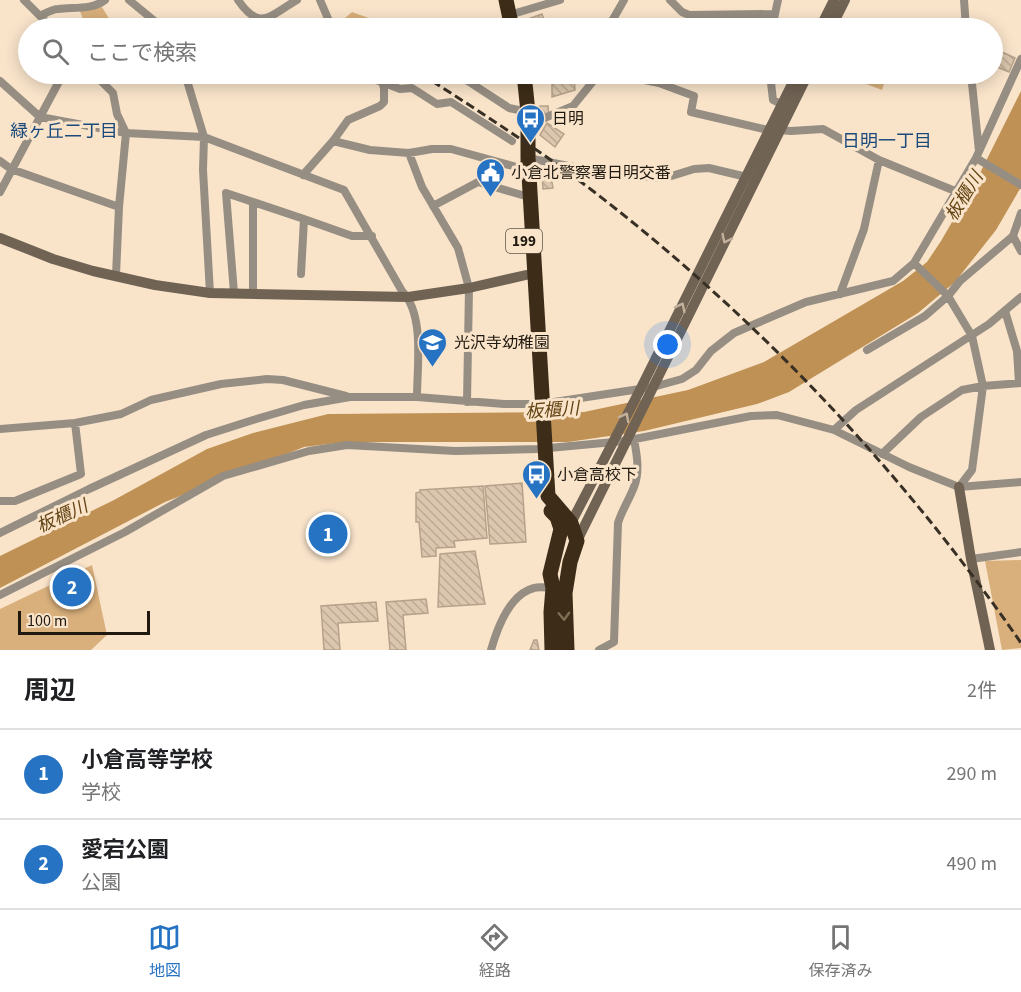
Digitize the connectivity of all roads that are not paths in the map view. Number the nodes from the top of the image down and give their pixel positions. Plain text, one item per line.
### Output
1 (24, 0) edge
2 (105, 0) edge
3 (129, 0) edge
4 (238, 0) edge
5 (297, 0) edge
6 (320, 0) edge
7 (506, 0) edge
8 (560, 0) edge
9 (624, 0) edge
10 (670, 0) edge
11 (778, 0) edge
12 (834, 0) edge
13 (845, 0) edge
14 (964, 0) edge
15 (515, 6) edge
16 (774, 14) junction
17 (40, 16) joint
18 (151, 18) edge
19 (256, 18) edge
20 (262, 18) edge
21 (328, 18) edge
22 (510, 18) edge
23 (614, 18) edge
24 (773, 18) edge
25 (825, 18) edge
26 (836, 18) edge
27 (965, 18) edge
28 (1021, 59) edge
29 (0, 81) edge
30 (58, 84) edge
31 (104, 84) edge
32 (188, 84) edge
33 (383, 84) edge
34 (387, 84) edge
35 (472, 84) edge
36 (517, 84) edge
37 (524, 84) edge
38 (591, 84) edge
39 (662, 84) edge
40 (771, 84) edge
41 (792, 84) edge
42 (802, 84) edge
43 (972, 84) edge
44 (781, 104) junction
45 (524, 115) junction
46 (40, 117) junction
47 (774, 130) junction
48 (126, 133) junction
49 (204, 136) junction
50 (333, 141) junction
51 (512, 141) dead end
52 (409, 153) junction
53 (979, 157) junction
54 (879, 160) junction
55 (0, 161) edge
56 (524, 163) junction
57 (11, 169) junction
58 (303, 175) junction
59 (750, 178) junction
60 (1021, 185) edge
61 (955, 191) junction
62 (0, 192) edge
63 (522, 195) junction
64 (252, 202) junction
65 (433, 206) junction
66 (119, 207) junction
67 (1021, 213) edge
68 (304, 219) junction
69 (372, 236) junction
70 (1012, 236) junction
71 (0, 238) edge
72 (1021, 251) edge
73 (917, 266) junction
74 (301, 274) dead end
75 (116, 275) junction
76 (526, 275) junction
77 (469, 288) junction
78 (210, 292) junction
79 (234, 293) junction
80 (253, 293) junction
81 (840, 294) junction
82 (946, 295) junction
83 (408, 297) junction
84 (1021, 297) edge
85 (1005, 311) junction
86 (972, 336) junction
87 (867, 350) dead end
88 (1020, 383) edge
89 (983, 386) junction
90 (644, 392) junction
91 (350, 397) junction
92 (417, 398) junction
93 (467, 402) junction
94 (538, 406) junction
95 (75, 423) junction
96 (0, 429) edge
97 (834, 430) junction
98 (623, 439) junction
99 (541, 446) junction
100 (882, 454) junction
101 (1021, 482) edge
102 (959, 487) junction
103 (0, 501) edge
104 (589, 513) junction
105 (562, 517) junction
106 (0, 533) edge
107 (577, 541) junction
108 (1021, 552) edge
109 (971, 560) junction
110 (553, 588) junction
111 (0, 595) edge
112 (491, 650) edge
113 (552, 650) edge
114 (567, 650) edge
115 (599, 650) edge
116 (990, 650) edge

1 - 17 street
2 - 17 street
3 - 18 street
4 - 19 street
5 - 20 street
6 - 21 street
7 - 22 highway
8 - 15 street
9 - 23 street
10 - 16 street
11 - 16 street
12 - 25 street
13 - 26 street
14 - 27 street
16 - 24 street
28 - 53 street
29 - 46 street
30 - 46 street
31 - 48 street
32 - 49 street
33 - 50 street
34 - 51 street
35 - 45 street
36 - 45 highway, 199
37 - 45 highway, 199
38 - 45 street
39 - 47 street
40 - 44 street
41 - 44 street
42 - 47 street
43 - 53 street
44 - 47 street
45 - 56 highway, 199
46 - 48 street
46 - 57 street
47 - 54 street
47 - 59 street
48 - 49 street
48 - 66 street
49 - 58 street
49 - 78 street
50 - 52 street
50 - 58 street
52 - 56 street
52 - 65 street
53 - 60 street
53 - 61 street
54 - 61 street
54 - 81 street
55 - 57 street
56 - 59 street
56 - 63 highway, 199
56 - 94 highway, 199
57 - 62 street
57 - 66 street
58 - 69 street
59 - 90 street
61 - 73 street
63 - 65 street
63 - 76 highway, 199
64 - 68 street
64 - 79 street
64 - 80 street
65 - 77 street
66 - 75 street
67 - 70 street
68 - 69 street
68 - 74 street
69 - 83 street
70 - 72 street
70 - 82 street
71 - 75 street
73 - 81 street
73 - 82 street
75 - 78 street
76 - 77 street
76 - 94 highway, 199
77 - 83 street
77 - 93 street
78 - 79 street
79 - 80 street
80 - 83 street
81 - 90 street
82 - 86 street
82 - 87 street
83 - 92 street
84 - 85 street
85 - 86 street
85 - 88 street
86 - 89 street
86 - 97 street
88 - 89 street
89 - 100 street
89 - 102 street
90 - 94 street
90 - 98 street
91 - 92 street
91 - 95 street
91 - 106 street
92 - 93 street
93 - 94 street
94 - 99 highway, 199
95 - 96 street
95 - 103 street
97 - 98 street
97 - 100 street
98 - 99 street
98 - 104 street
98 - 105 street
98 - 115 street
99 - 105 highway, 199
99 - 111 street
100 - 102 street
101 - 102 street
102 - 109 street
104 - 105 street
104 - 107 street
105 - 107 highway, 199
105 - 110 highway
107 -> 114 highway
108 - 109 street
109 - 116 street
110 - 112 street
110 - 113 highway

